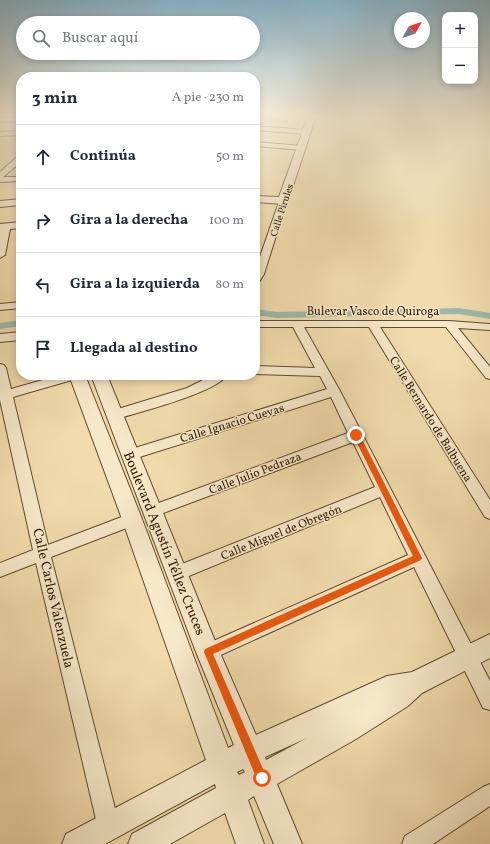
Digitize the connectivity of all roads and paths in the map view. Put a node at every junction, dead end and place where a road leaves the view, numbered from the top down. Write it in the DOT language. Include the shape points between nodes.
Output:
graph roads {
  1 [pos="299,155"];
  2 [pos="16,162"];
  3 [pos="0,176"];
  4 [pos="16,179"];
  5 [pos="0,180"];
  6 [pos="260,195"];
  7 [pos="260,198"];
  8 [pos="16,199"];
  9 [pos="284,199"];
  10 [pos="0,201"];
  11 [pos="16,202"];
  12 [pos="0,204"];
  13 [pos="16,226"];
  14 [pos="3,227"];
  15 [pos="0,255"];
  16 [pos="260,271"];
  17 [pos="16,305"];
  18 [pos="0,307"];
  19 [pos="260,324"];
  20 [pos="297,324"];
  21 [pos="372,324"];
  22 [pos="449,324"];
  23 [pos="490,327"];
  24 [pos="16,336"];
  25 [pos="0,338"];
  26 [pos="0,368"];
  27 [pos="260,370"];
  28 [pos="323,372"];
  29 [pos="490,375"];
  30 [pos="58,380"];
  31 [pos="78,380"];
  32 [pos="104,380"];
  33 [pos="214,380"];
  34 [pos="334,391"];
  35 [pos="3,395"];
  36 [pos="113,415"];
  37 [pos="356,435"];
  38 [pos="130,454"];
  39 [pos="384,489"];
  40 [pos="153,511"];
  41 [pos="490,513"];
  42 [pos="132,519"];
  43 [pos="42,554"];
  44 [pos="418,558"];
  45 [pos="0,570"];
  46 [pos="178,573"];
  47 [pos="490,646"];
  48 [pos="208,652"];
  49 [pos="469,658"];
  50 [pos="413,684"];
  51 [pos="490,701"];
  52 [pos="250,752"];
  53 [pos="221,767"];
  54 [pos="262,778"];
  55 [pos="490,794"];
  56 [pos="231,795"];
  57 [pos="109,828"];
  58 [pos="76,844"];
  59 [pos="142,844"];
  60 [pos="250,844"];
  61 [pos="288,844"];
  62 [pos="413,844"];
  1 -- 9 [label="street, Calle Pirules"];
  2 -- 3 [label="street"];
  4 -- 5 [label="street"];
  6 -- 9 [label="street"];
  7 -- 9 [label="street"];
  8 -- 10 [label="street"];
  9 -- 16 [label="street, Calle Pirules"];
  11 -- 12 [label="street"];
  13 -- 14 [label="street"];
  14 -- 15 [label="street"];
  17 -- 18 [label="street"];
  19 -- 20 [label="street, Bulevar Vasco de Quiroga"];
  20 -- 21 [label="street, Bulevar Vasco de Quiroga"];
  20 -- 28 [label="street"];
  21 -- 22 [label="street, Bulevar Vasco de Quiroga"];
  21 -- 41 [label="street, Calle Bernardo de Balbuena"];
  22 -- 23 [label="street, Bulevar Vasco de Quiroga"];
  22 -- 29 [label="street"];
  24 -- 25 [label="street"];
  26 -- 35 [label="street, Calle Carlos Valenzuela"];
  27 -- 28 [label="street"];
  28 -- 34 [label="street"];
  30 -- 35 [label="street"];
  31 -- 42 [label="street, Boulevard Agustín Téllez Cruces"];
  32 -- 36 [label="street, Boulevard Agustín Téllez Cruces"];
  33 -- 36 [label="street" via="191,391"];
  34 -- 37 [label="street"];
  34 -- 38 [label="street, Calle Ignacio Cuevas"];
  35 -- 43 [label="street, Calle Carlos Valenzuela"];
  36 -- 38 [label="street, Boulevard Agustín Téllez Cruces"];
  37 -- 39 [label="street"];
  37 -- 40 [label="street, Calle Julio Pedraza"];
  38 -- 40 [label="street, Boulevard Agustín Téllez Cruces"];
  39 -- 44 [label="street"];
  39 -- 46 [label="street, Calle Miguel de Obregón"];
  40 -- 46 [label="street, Boulevard Agustín Téllez Cruces"];
  42 -- 43 [label="street"];
  42 -- 53 [label="street, Boulevard Agustín Téllez Cruces"];
  43 -- 45 [label="street"];
  43 -- 57 [label="street, Calle Carlos Valenzuela"];
  44 -- 48 [label="street"];
  44 -- 49 [label="street"];
  46 -- 48 [label="street, Boulevard Agustín Téllez Cruces"];
  47 -- 49 [label="street"];
  48 -- 52 [label="street, Boulevard Agustín Téllez Cruces"];
  49 -- 50 [label="street"];
  49 -- 51 [label="street"];
  50 -- 52 [label="street" via="399,685 381,691"];
  50 -- 54 [label="street" via="399,697 347,730"];
  52 -- 53 [label="street"];
  52 -- 54 [label="street, Boulevard Agustín Téllez Cruces"];
  53 -- 56 [label="street, Boulevard Agustín Téllez Cruces"];
  53 -- 57 [label="street"];
  54 -- 56 [label="street"];
  54 -- 61 [label="street, Boulevard Agustín Téllez Cruces"];
  55 -- 62 [label="street"];
  56 -- 59 [label="street"];
  56 -- 60 [label="street, Boulevard Agustín Téllez Cruces"];
  57 -- 58 [label="street"];
}
